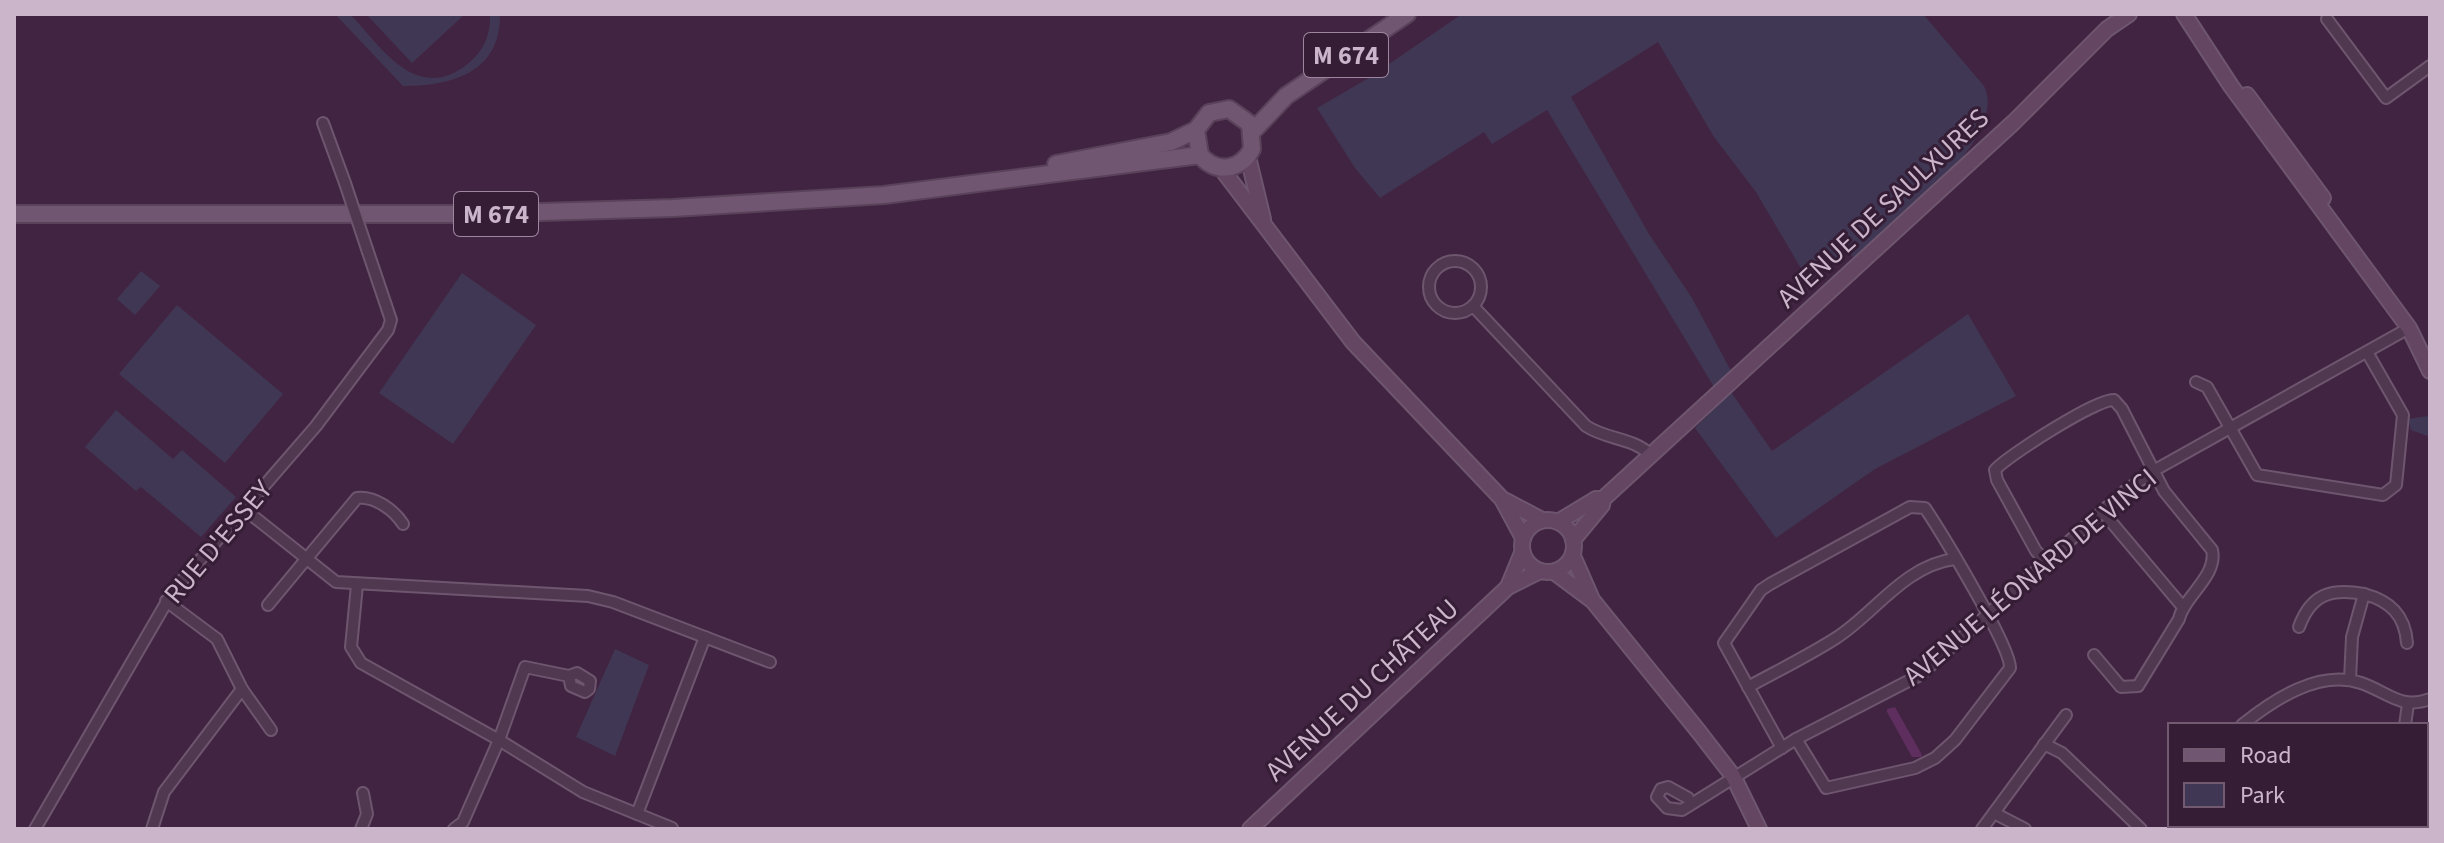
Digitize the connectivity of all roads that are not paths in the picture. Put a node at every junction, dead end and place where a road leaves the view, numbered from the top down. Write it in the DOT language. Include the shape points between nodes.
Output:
graph roads {
  1 [pos="1407,14"];
  2 [pos="2129,14"];
  3 [pos="2181,16"];
  4 [pos="2327,19"];
  5 [pos="2109,21"];
  6 [pos="2430,66"];
  7 [pos="2221,68"];
  8 [pos="1286,96"];
  9 [pos="1239,113"];
  10 [pos="323,123"];
  11 [pos="1196,130"];
  12 [pos="1253,131"];
  13 [pos="2265,134"];
  14 [pos="1200,155"];
  15 [pos="1248,157"];
  16 [pos="1221,168"];
  17 [pos="2304,170"];
  18 [pos="976,182"];
  19 [pos="14,214"];
  20 [pos="1266,227"];
  21 [pos="2377,282"];
  22 [pos="1473,306"];
  23 [pos="2409,328"];
  24 [pos="2367,352"];
  25 [pos="2430,371"];
  26 [pos="2196,382"];
  27 [pos="2230,429"];
  28 [pos="1651,455"];
  29 [pos="2155,470"];
  30 [pos="1502,499"];
  31 [pos="1603,499"];
  32 [pos="244,509"];
  33 [pos="2102,511"];
  34 [pos="1542,520"];
  35 [pos="1558,522"];
  36 [pos="403,524"];
  37 [pos="1573,540"];
  38 [pos="1523,546"];
  39 [pos="1573,556"];
  40 [pos="305,559"];
  41 [pos="1954,559"];
  42 [pos="2046,561"];
  43 [pos="1547,572"];
  44 [pos="357,585"];
  45 [pos="1508,587"];
  46 [pos="2364,594"];
  47 [pos="166,601"];
  48 [pos="1593,601"];
  49 [pos="268,605"];
  50 [pos="2182,606"];
  51 [pos="1987,616"];
  52 [pos="2299,627"];
  53 [pos="705,637"];
  54 [pos="2407,643"];
  55 [pos="2094,655"];
  56 [pos="770,662"];
  57 [pos="569,676"];
  58 [pos="2350,680"];
  59 [pos="1748,687"];
  60 [pos="242,689"];
  61 [pos="2430,699"];
  62 [pos="2408,704"];
  63 [pos="2066,715"];
  64 [pos="2245,723"];
  65 [pos="2405,723"];
  66 [pos="271,730"];
  67 [pos="1796,739"];
  68 [pos="499,740"];
  69 [pos="2044,744"];
  70 [pos="1782,748"];
  71 [pos="1733,776"];
  72 [pos="363,793"];
  73 [pos="1690,803"];
  74 [pos="1994,813"];
  75 [pos="637,814"];
  76 [pos="672,828"];
  77 [pos="35,829"];
  78 [pos="152,829"];
  79 [pos="361,829"];
  80 [pos="454,829"];
  81 [pos="1250,829"];
  82 [pos="1759,829"];
  83 [pos="1982,829"];
  84 [pos="2025,829"];
  85 [pos="2141,829"];
  1 -- 8 [label="main road, M 674"];
  2 -- 5 [label="main road"];
  3 -- 7 [label="main road"];
  4 -- 6 [label="street" via="2386,98"];
  5 -- 28 [label="main road, AVENUE DE SAULXURES" via="2024,113"];
  7 -- 13 [label="main road"];
  7 -- 17 [label="main road"];
  8 -- 9 [label="main road, M 674"];
  8 -- 12 [label="main road, M 674"];
  9 -- 11 [label="main road" via="1209,113"];
  9 -- 12 [label="main road"];
  10 -- 32 [label="street, RUE D'ESSEY, bridge" via="391,320 316,426"];
  11 -- 14 [label="main road"];
  11 -- 18 [label="main road, M 674" via="1171,142"];
  12 -- 15 [label="main road"];
  13 -- 17 [label="main road" via="2291,164"];
  13 -- 21 [label="main road"];
  14 -- 16 [label="main road"];
  14 -- 18 [label="main road, M 674"];
  15 -- 16 [label="main road"];
  15 -- 20 [label="main road"];
  16 -- 20 [label="main road"];
  17 -- 21 [label="main road"];
  18 -- 19 [label="main road, M 674" via="825,200 570,212"];
  20 -- 30 [label="main road" via="1353,342"];
  21 -- 23 [label="main road"];
  22 -- 22 [label="street" via="1460,312 1440,308 1429,290 1435,270 1453,260 1473,267 1481,287"];
  22 -- 28 [label="street" via="1586,426 1634,442"];
  23 -- 24 [label="street, AVENUE LÉONARD DE VINCI"];
  23 -- 25 [label="main road"];
  24 -- 27 [label="street, AVENUE LÉONARD DE VINCI"];
  24 -- 27 [label="street" via="2404,421 2396,485 2390,492 2262,478 2251,469"];
  26 -- 27 [label="street" via="2207,387"];
  27 -- 29 [label="street, AVENUE LÉONARD DE VINCI"];
  28 -- 31 [label="main road"];
  29 -- 33 [label="street, AVENUE LÉONARD DE VINCI"];
  29 -- 42 [label="street" via="2122,409 2108,399 2002,462 1995,470 1997,480"];
  29 -- 50 [label="street" via="2164,491 2213,556"];
  30 -- 34 [label="main road"];
  30 -- 38 [label="main road"];
  31 -- 35 [label="main road"];
  31 -- 37 [label="main road"];
  32 -- 40 [label="street"];
  32 -- 47 [label="street, RUE D'ESSEY"];
  33 -- 42 [label="street, AVENUE LÉONARD DE VINCI"];
  33 -- 50 [label="street"];
  34 -- 35 [label="main road"];
  34 -- 38 [label="main road" via="1532,525"];
  35 -- 37 [label="main road"];
  36 -- 40 [label="street" via="368,496 357,498"];
  37 -- 39 [label="main road"];
  38 -- 43 [label="main road" via="1532,567"];
  38 -- 45 [label="main road, AVENUE DU CHÂTEAU"];
  39 -- 43 [label="main road"];
  39 -- 48 [label="main road"];
  40 -- 44 [label="street" via="336,582"];
  40 -- 49 [label="street"];
  41 -- 51 [label="street"];
  41 -- 59 [label="street" via="1891,589 1835,639"];
  41 -- 59 [label="street" via="1925,508 1910,507 1770,584 1724,643"];
  42 -- 51 [label="street, AVENUE LÉONARD DE VINCI"];
  43 -- 45 [label="main road, AVENUE DU CHÂTEAU"];
  43 -- 48 [label="main road"];
  44 -- 53 [label="street" via="588,596"];
  44 -- 68 [label="street" via="351,647 361,663"];
  45 -- 81 [label="main road, AVENUE DU CHÂTEAU"];
  46 -- 52 [label="street" via="2325,593 2305,610"];
  46 -- 54 [label="street" via="2393,607 2406,627"];
  46 -- 58 [label="street" via="2352,637"];
  47 -- 60 [label="street" via="217,639"];
  47 -- 77 [label="street, RUE D'ESSEY"];
  48 -- 71 [label="main road"];
  50 -- 55 [label="street" via="2138,686 2121,687"];
  51 -- 67 [label="street, AVENUE LÉONARD DE VINCI" via="1920,675"];
  51 -- 67 [label="street" via="2010,668 1945,751 1915,768 1826,788"];
  53 -- 56 [label="street"];
  53 -- 75 [label="street"];
  57 -- 68 [label="street" via="525,667"];
  58 -- 62 [label="street"];
  58 -- 64 [label="street" via="2308,685"];
  59 -- 70 [label="street"];
  60 -- 66 [label="street"];
  60 -- 78 [label="street" via="164,792"];
  61 -- 62 [label="street"];
  62 -- 65 [label="street"];
  63 -- 69 [label="street"];
  67 -- 70 [label="street, AVENUE LÉONARD DE VINCI"];
  68 -- 75 [label="street" via="583,792"];
  68 -- 80 [label="street" via="463,822"];
  69 -- 74 [label="street"];
  69 -- 85 [label="street" via="2062,753"];
  70 -- 71 [label="street, AVENUE LÉONARD DE VINCI"];
  71 -- 73 [label="street, AVENUE LÉONARD DE VINCI"];
  71 -- 82 [label="main road"];
  72 -- 79 [label="street" via="367,814"];
  74 -- 83 [label="street"];
  74 -- 84 [label="street"];
  75 -- 76 [label="street"];
}
